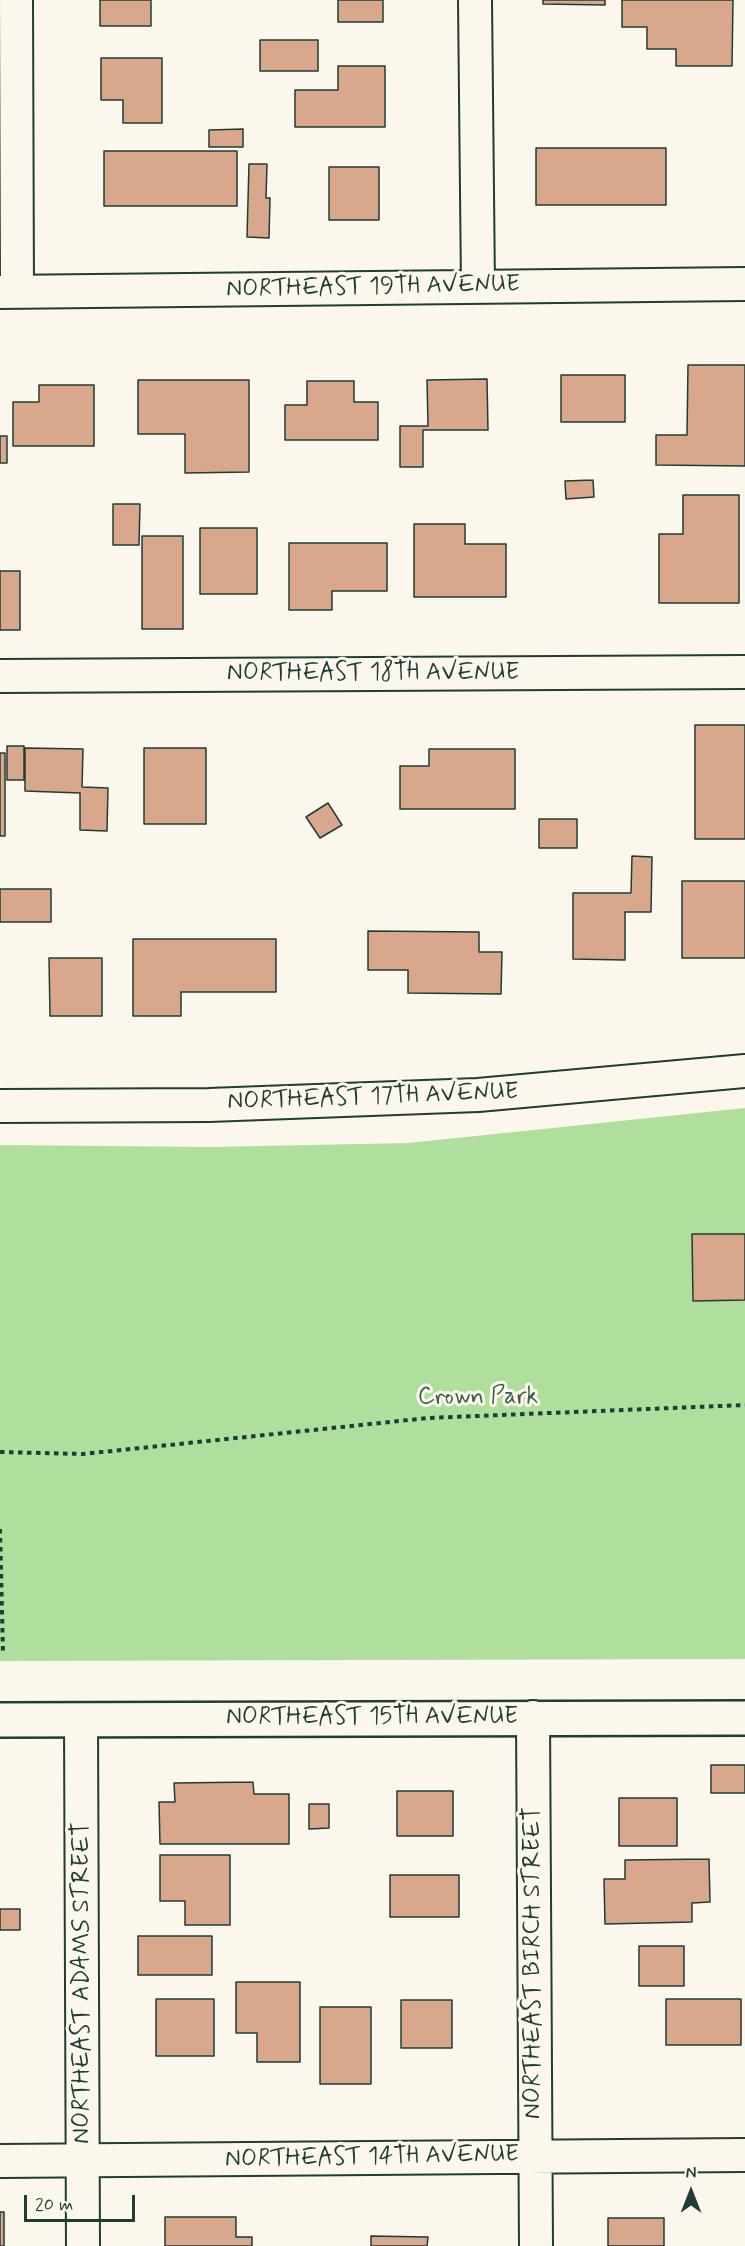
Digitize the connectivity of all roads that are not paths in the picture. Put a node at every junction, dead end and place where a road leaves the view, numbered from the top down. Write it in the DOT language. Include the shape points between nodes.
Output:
graph roads {
  1 [pos="16,0"];
  2 [pos="475,0"];
  3 [pos="745,284"];
  4 [pos="478,287"];
  5 [pos="8,292"];
  6 [pos="745,672"];
  7 [pos="0,676"];
  8 [pos="745,1071"];
  9 [pos="0,1106"];
  10 [pos="533,1717"];
  11 [pos="745,1718"];
  12 [pos="0,1720"];
  13 [pos="81,1720"];
  14 [pos="745,2155"];
  15 [pos="535,2156"];
  16 [pos="0,2161"];
  17 [pos="83,2161"];
  18 [pos="83,2246"];
  19 [pos="536,2246"];
  1 -- 5 [label="street"];
  2 -- 4 [label="street"];
  3 -- 4 [label="street, NORTHEAST 19TH AVENUE"];
  4 -- 5 [label="street, NORTHEAST 19TH AVENUE"];
  6 -- 7 [label="street, NORTHEAST 18TH AVENUE"];
  8 -- 9 [label="street, NORTHEAST 17TH AVENUE" via="478,1095 209,1105"];
  10 -- 11 [label="street, NORTHEAST 15TH AVENUE"];
  10 -- 13 [label="street, NORTHEAST 15TH AVENUE"];
  10 -- 15 [label="street, NORTHEAST BIRCH STREET"];
  12 -- 13 [label="street, NORTHEAST 15TH AVENUE"];
  13 -- 17 [label="street, NORTHEAST ADAMS STREET"];
  14 -- 15 [label="street, NORTHEAST 14TH AVENUE"];
  15 -- 17 [label="street, NORTHEAST 14TH AVENUE"];
  15 -- 19 [label="street, NORTHEAST BIRCH STREET"];
  16 -- 17 [label="street, NORTHEAST 14TH AVENUE"];
  17 -- 18 [label="street, NORTHEAST ADAMS STREET"];
}
